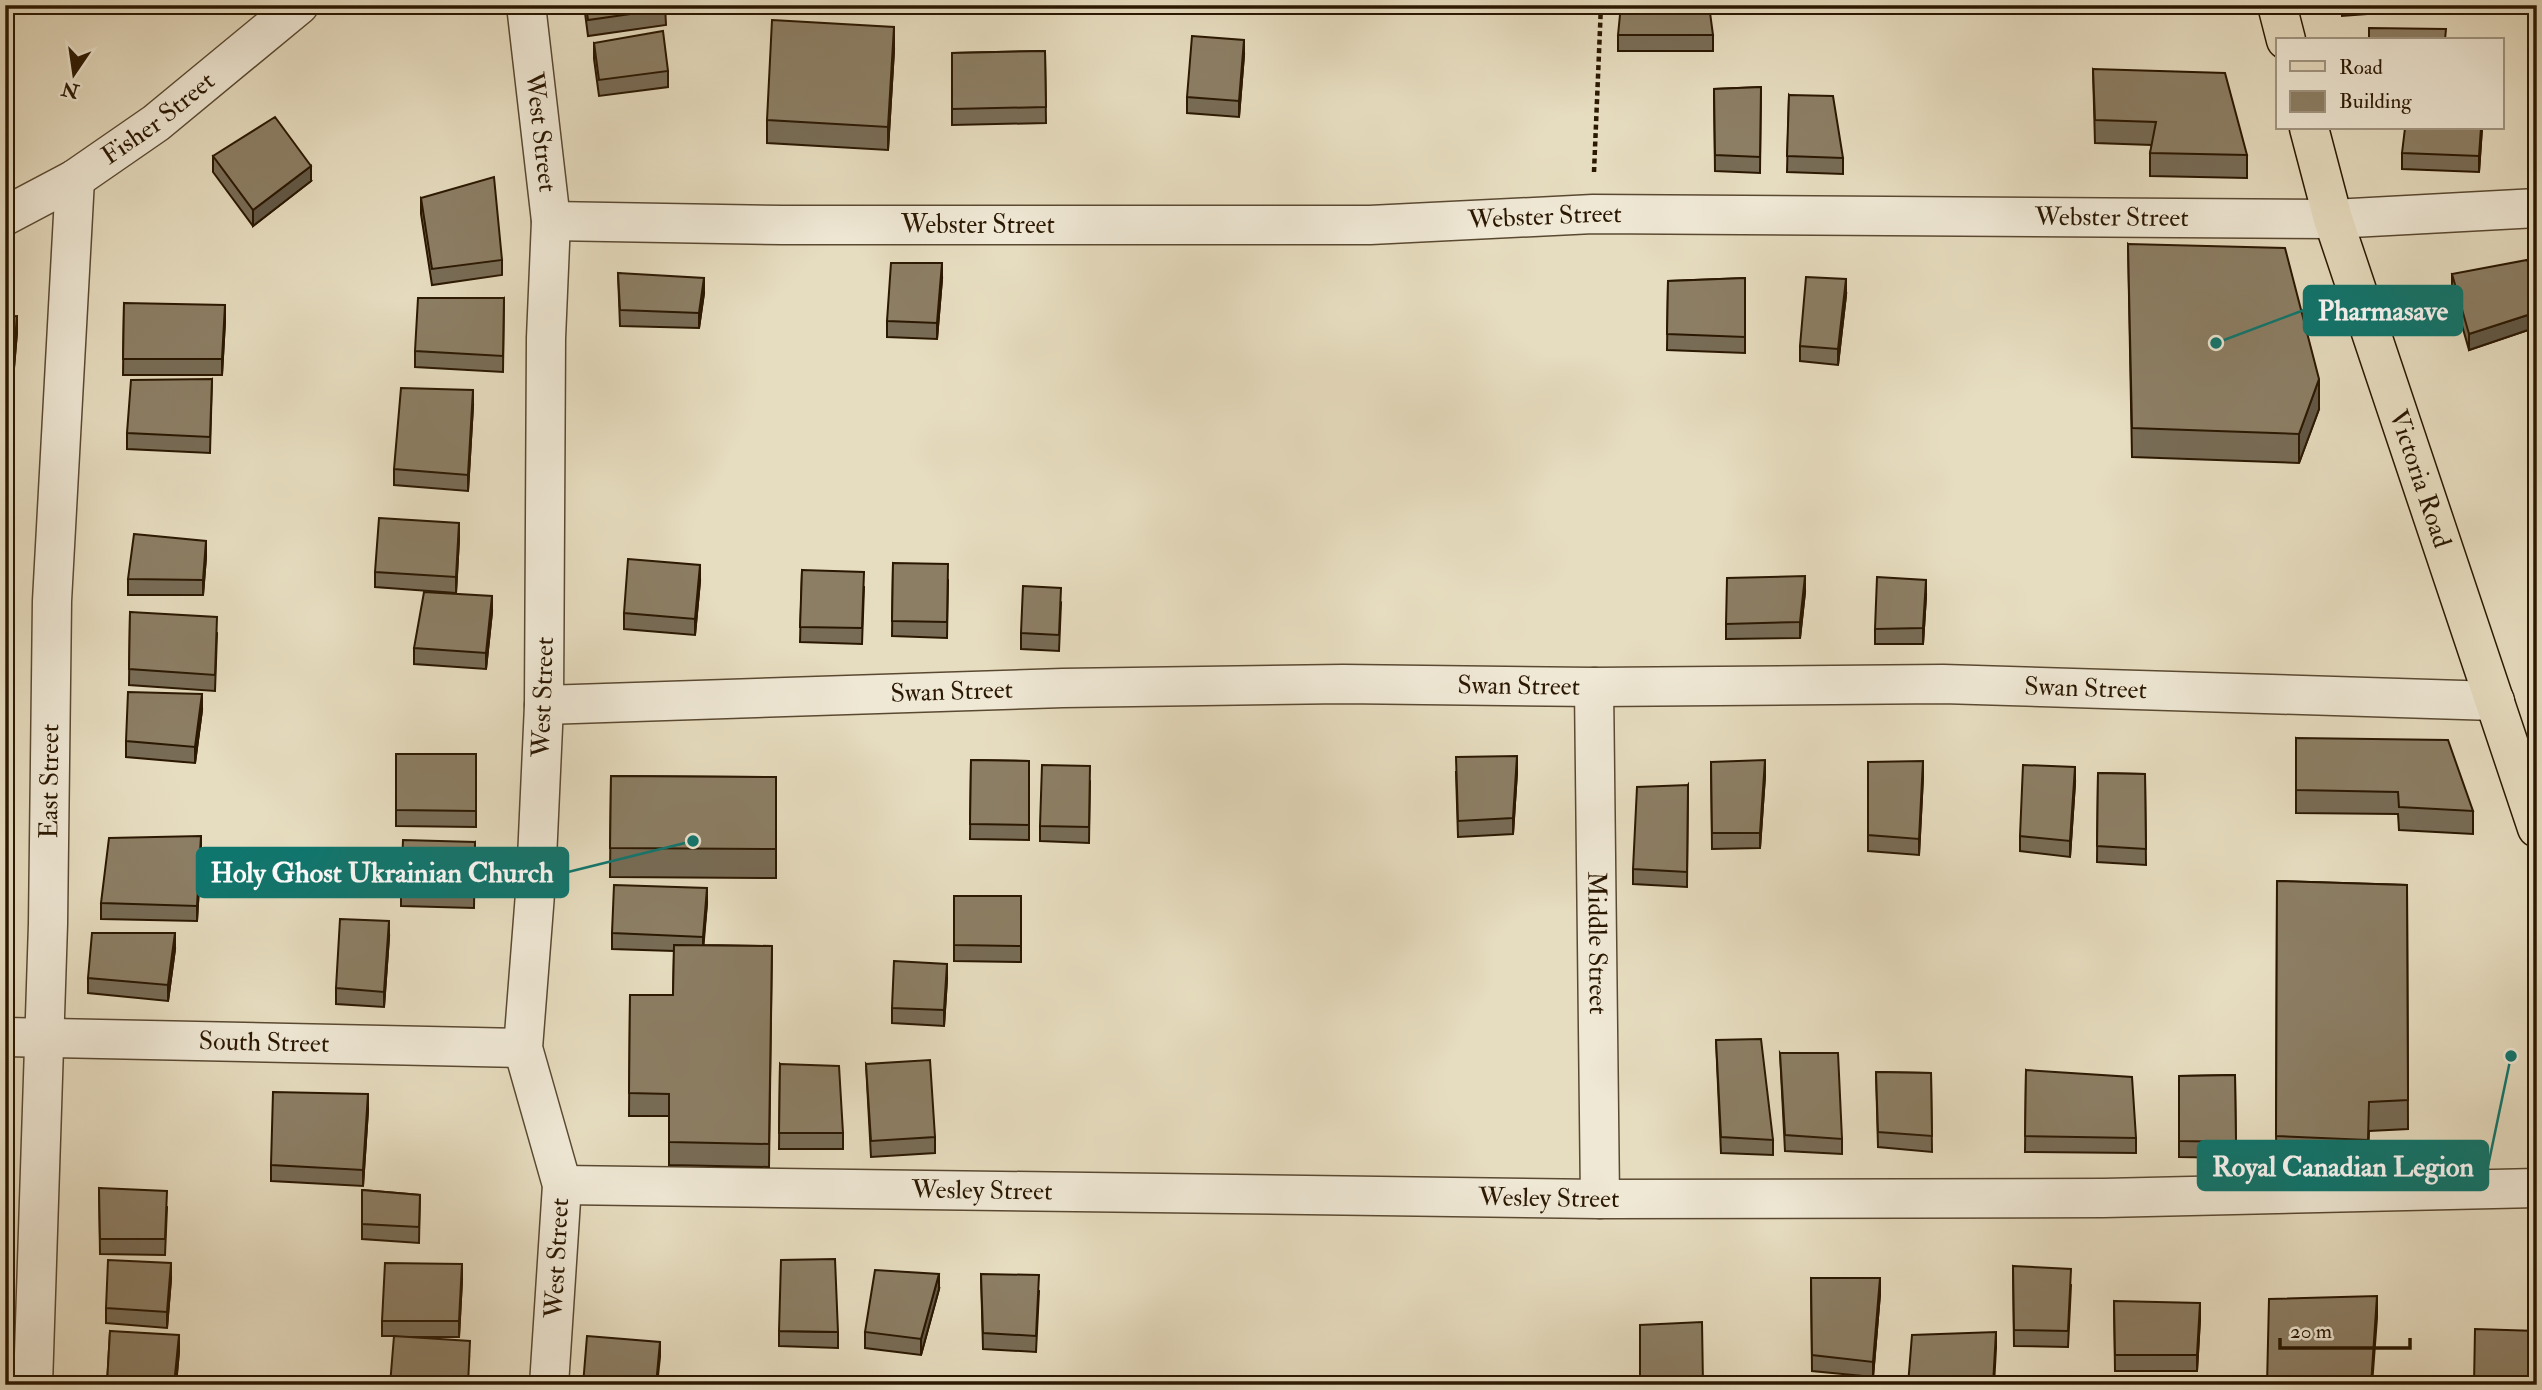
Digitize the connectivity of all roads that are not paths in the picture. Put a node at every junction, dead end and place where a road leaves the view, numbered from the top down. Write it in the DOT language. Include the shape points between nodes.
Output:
graph roads {
  1 [pos="299,5"];
  2 [pos="526,5"];
  3 [pos="2277,5"];
  4 [pos="2285,38"];
  5 [pos="2310,130"];
  6 [pos="75,179"];
  7 [pos="2537,208"];
  8 [pos="5,216"];
  9 [pos="2333,219"];
  10 [pos="551,221"];
  11 [pos="1594,687"];
  12 [pos="2495,701"];
  13 [pos="544,705"];
  14 [pos="2537,828"];
  15 [pos="5,1037"];
  16 [pos="43,1039"];
  17 [pos="523,1048"];
  18 [pos="562,1185"];
  19 [pos="2537,1188"];
  20 [pos="1600,1199"];
  21 [pos="33,1385"];
  22 [pos="550,1385"];
  1 -- 6 [label="street, Fisher Street" via="156,124"];
  2 -- 10 [label="street, West Street"];
  3 -- 4 [label="main road"];
  5 -- 9 [label="main road, Victoria Road"];
  6 -- 8 [label="street, Fisher Street"];
  6 -- 16 [label="street, East Street" via="52,601"];
  7 -- 9 [label="street, Webster Street"];
  9 -- 10 [label="street, Webster Street" via="1592,214 1370,225"];
  9 -- 12 [label="main road, Victoria Road"];
  10 -- 13 [label="street, West Street"];
  11 -- 12 [label="street, Swan Street" via="1942,684"];
  11 -- 13 [label="street, Swan Street" via="1063,688"];
  11 -- 20 [label="street, Middle Street"];
  12 -- 14 [label="main road, Victoria Road"];
  13 -- 17 [label="street, West Street"];
  15 -- 16 [label="street, South Street"];
  16 -- 17 [label="street, South Street"];
  16 -- 21 [label="street, East Street"];
  17 -- 18 [label="street, West Street"];
  18 -- 20 [label="street, Wesley Street"];
  18 -- 22 [label="street, West Street"];
  19 -- 20 [label="street, Wesley Street" via="2104,1198"];
}
